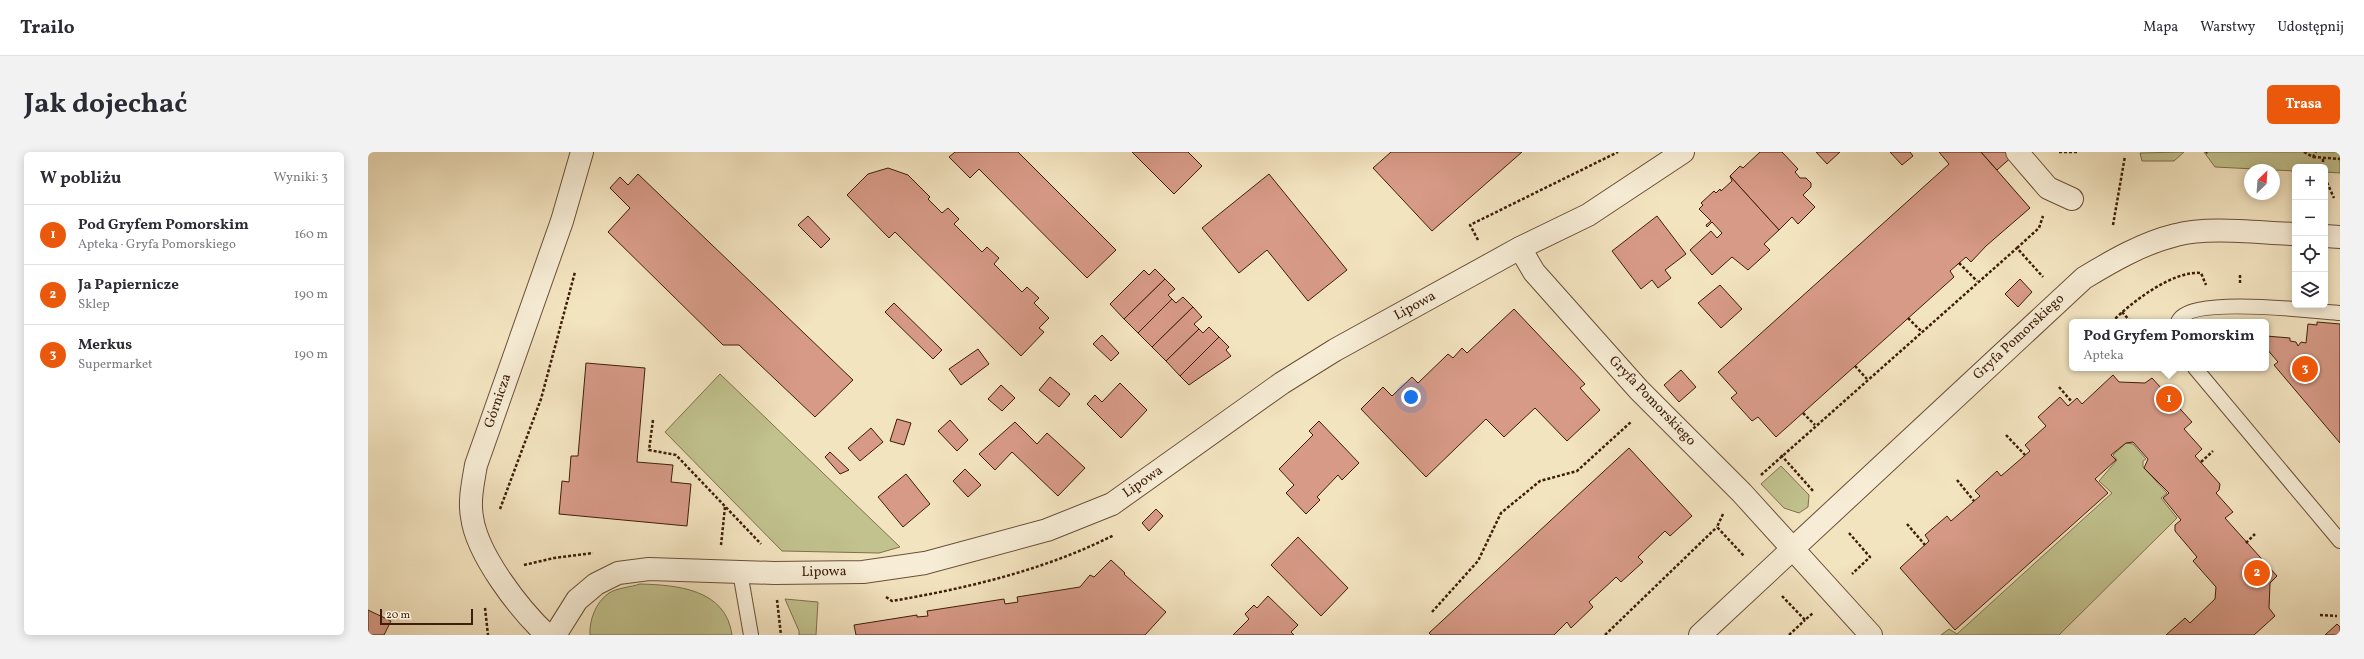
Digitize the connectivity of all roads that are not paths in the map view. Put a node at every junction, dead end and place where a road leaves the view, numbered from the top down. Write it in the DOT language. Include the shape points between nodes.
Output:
graph roads {
  1 [pos="582,152"];
  2 [pos="1683,152"];
  3 [pos="2017,152"];
  4 [pos="2072,199"];
  5 [pos="2292,234"];
  6 [pos="2328,236"];
  7 [pos="2340,237"];
  8 [pos="1520,248"];
  9 [pos="2340,313"];
  10 [pos="2179,319"];
  11 [pos="2198,371"];
  12 [pos="2340,542"];
  13 [pos="1793,548"];
  14 [pos="740,572"];
  15 [pos="547,635"];
  16 [pos="555,635"];
  17 [pos="751,635"];
  18 [pos="1700,635"];
  19 [pos="1871,635"];
  1 -- 15 [label="street, Górnicza" via="562,221 476,465 471,496 472,518 479,542 488,560 529,619"];
  2 -- 8 [label="street, Lipowa" via="1588,215"];
  3 -- 4 [label="street" via="2048,188"];
  5 -- 13 [label="street, Gryfa Pomorskiego" via="2198,231 2175,235 2139,249 2090,275 2062,297"];
  6 -- 7 [label="street"];
  8 -- 13 [label="street, Gryfa Pomorskiego" via="1534,272 1639,390"];
  8 -- 14 [label="street, Lipowa" via="1335,350 1282,383 1112,504 1096,511 1040,532 925,563 863,572"];
  9 -- 10 [label="lane" via="2239,306 2193,310"];
  11 -- 12 [label="lane"];
  13 -- 18 [label="street, Gryfa Pomorskiego"];
  13 -- 19 [label="street, Gryfa Pomorskiego"];
  14 -- 16 [label="street, Lipowa" via="649,569 618,573 596,584 577,600"];
  14 -- 17 [label="lane"];
}
